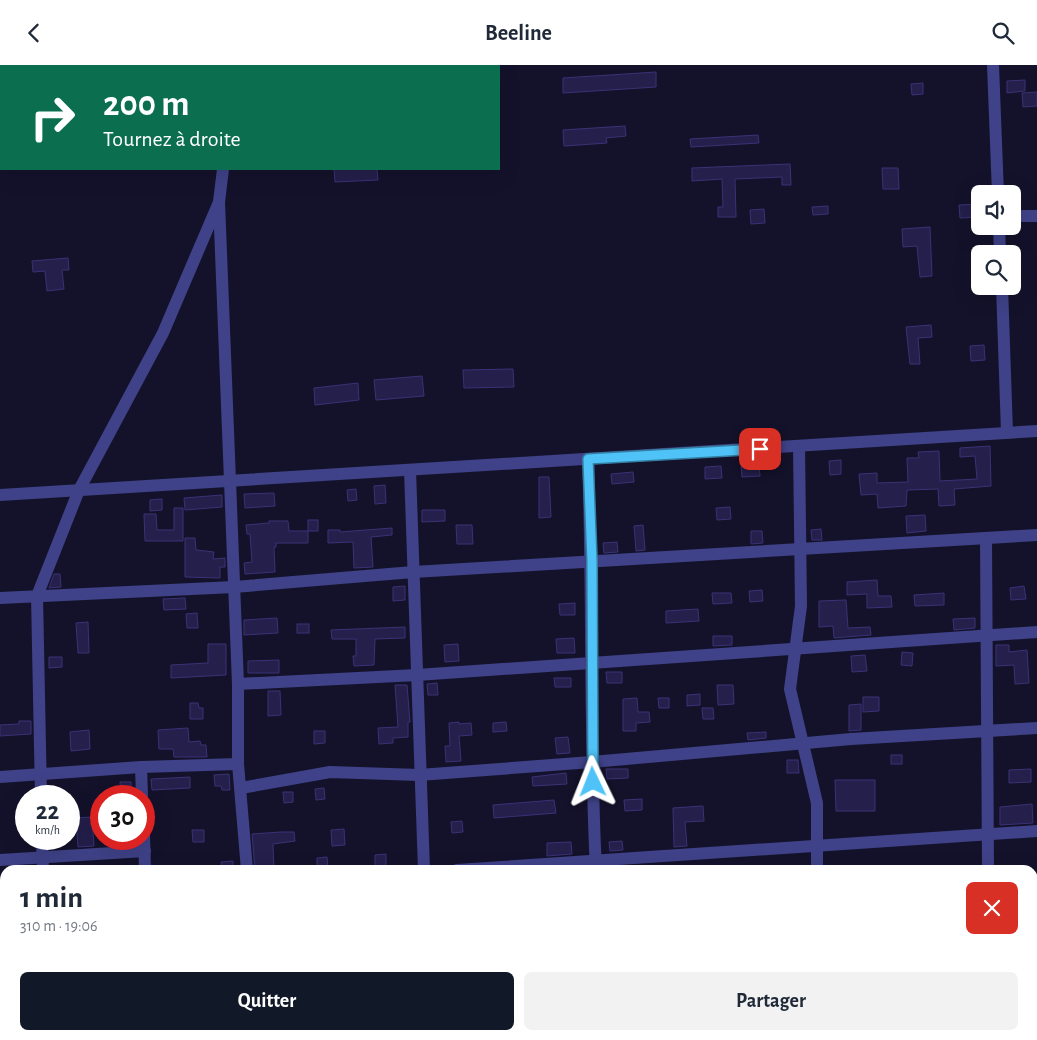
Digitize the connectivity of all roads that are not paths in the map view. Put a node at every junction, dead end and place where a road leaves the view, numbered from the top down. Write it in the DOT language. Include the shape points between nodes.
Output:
graph roads {
  1 [pos="993,65"];
  2 [pos="223,170"];
  3 [pos="998,185"];
  4 [pos="219,202"];
  5 [pos="1021,216"];
  6 [pos="1037,216"];
  7 [pos="1002,295"];
  8 [pos="1037,431"];
  9 [pos="1007,433"];
  10 [pos="799,446"];
  11 [pos="588,459"];
  12 [pos="410,470"];
  13 [pos="230,480"];
  14 [pos="79,490"];
  15 [pos="0,495"];
  16 [pos="1037,535"];
  17 [pos="986,538"];
  18 [pos="802,549"];
  19 [pos="592,561"];
  20 [pos="413,572"];
  21 [pos="234,587"];
  22 [pos="37,596"];
  23 [pos="0,598"];
  24 [pos="1037,632"];
  25 [pos="986,635"];
  26 [pos="796,648"];
  27 [pos="592,662"];
  28 [pos="417,675"];
  29 [pos="238,684"];
  30 [pos="1037,728"];
  31 [pos="986,731"];
  32 [pos="804,744"];
  33 [pos="592,762"];
  34 [pos="238,764"];
  35 [pos="141,767"];
  36 [pos="41,774"];
  37 [pos="419,775"];
  38 [pos="0,777"];
  39 [pos="41,785"];
  40 [pos="142,785"];
  41 [pos="241,788"];
  42 [pos="1037,831"];
  43 [pos="987,835"];
  44 [pos="818,846"];
  45 [pos="42,850"];
  46 [pos="144,851"];
  47 [pos="0,860"];
  48 [pos="43,864"];
  49 [pos="145,865"];
  50 [pos="247,865"];
  51 [pos="424,865"];
  52 [pos="596,865"];
  53 [pos="818,865"];
  54 [pos="988,865"];
  1 -- 3 [label="street"];
  2 -- 4 [label="street"];
  4 -- 13 [label="street"];
  4 -- 14 [label="street" via="163,333"];
  5 -- 6 [label="street"];
  7 -- 9 [label="street"];
  8 -- 9 [label="street"];
  9 -- 10 [label="street"];
  10 -- 11 [label="street"];
  10 -- 18 [label="street"];
  11 -- 12 [label="street"];
  11 -- 19 [label="street"];
  12 -- 13 [label="street"];
  12 -- 20 [label="street"];
  13 -- 14 [label="street"];
  13 -- 21 [label="street"];
  14 -- 15 [label="street"];
  14 -- 22 [label="street"];
  16 -- 17 [label="street"];
  17 -- 18 [label="street"];
  17 -- 25 [label="street"];
  18 -- 19 [label="street"];
  18 -- 26 [label="street" via="801,607"];
  19 -- 20 [label="street"];
  19 -- 27 [label="street"];
  20 -- 21 [label="street"];
  20 -- 28 [label="street"];
  21 -- 22 [label="street"];
  21 -- 29 [label="street"];
  22 -- 23 [label="street"];
  22 -- 36 [label="street"];
  24 -- 25 [label="street"];
  25 -- 26 [label="street"];
  25 -- 31 [label="street"];
  26 -- 27 [label="street"];
  26 -- 32 [label="street" via="790,689"];
  27 -- 28 [label="street"];
  27 -- 33 [label="street"];
  28 -- 29 [label="street"];
  28 -- 37 [label="street"];
  29 -- 34 [label="street"];
  30 -- 31 [label="street"];
  31 -- 32 [label="street"];
  31 -- 43 [label="street"];
  32 -- 33 [label="street"];
  32 -- 44 [label="street" via="817,803"];
  33 -- 37 [label="street"];
  33 -- 52 [label="street"];
  34 -- 35 [label="street"];
  34 -- 41 [label="street"];
  35 -- 36 [label="street"];
  35 -- 40 [label="street"];
  36 -- 38 [label="street"];
  36 -- 39 [label="street"];
  37 -- 41 [label="street" via="330,772"];
  37 -- 51 [label="street"];
  41 -- 50 [label="street"];
  42 -- 43 [label="street"];
  43 -- 44 [label="street"];
  43 -- 54 [label="street"];
  44 -- 52 [label="street"];
  44 -- 53 [label="street"];
  45 -- 48 [label="street"];
  46 -- 48 [label="street"];
  46 -- 49 [label="street"];
  47 -- 48 [label="street"];
}
